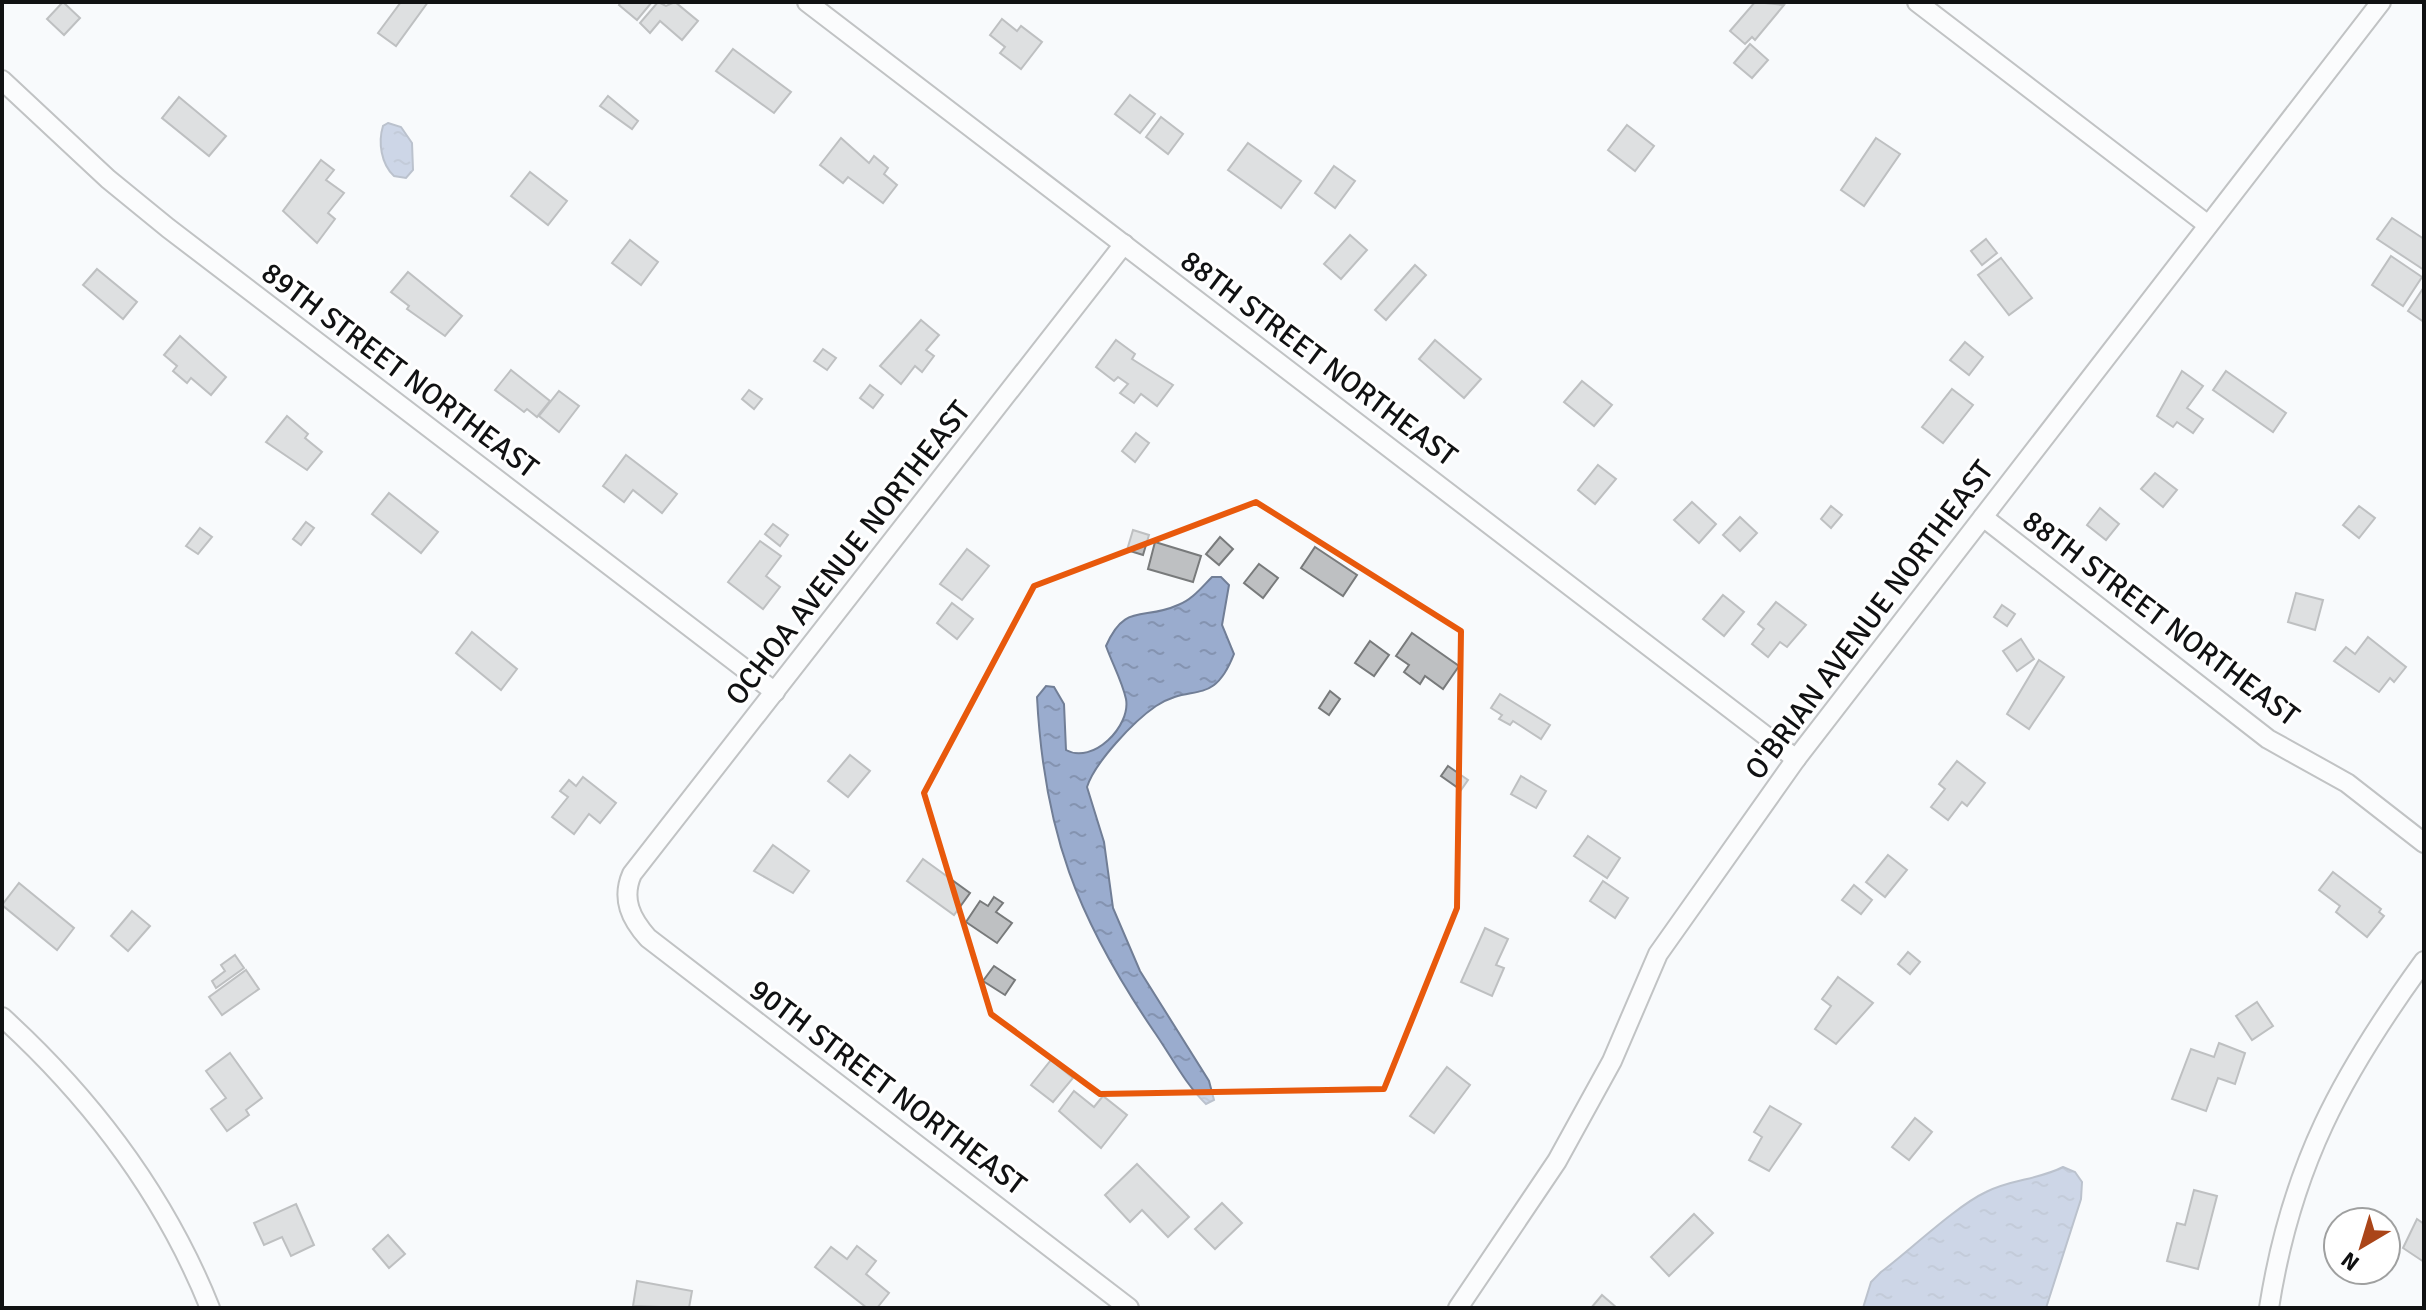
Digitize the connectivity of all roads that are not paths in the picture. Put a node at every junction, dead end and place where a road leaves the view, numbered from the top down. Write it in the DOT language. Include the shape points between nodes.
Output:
graph roads {
  1 [pos="807,2"];
  2 [pos="1917,2"];
  3 [pos="2381,2"];
  4 [pos="2,80"];
  5 [pos="2208,225"];
  6 [pos="1124,244"];
  7 [pos="1983,517"];
  8 [pos="775,692"];
  9 [pos="1796,759"];
  10 [pos="2424,843"];
  11 [pos="627,900"];
  12 [pos="2424,961"];
  13 [pos="2,1017"];
  14 [pos="210,1308"];
  15 [pos="1129,1308"];
  16 [pos="1458,1308"];
  17 [pos="2269,1308"];
  1 -- 6 [label="street, 88TH STREET NORTHEAST"];
  2 -- 5 [label="street"];
  3 -- 5 [label="street, O'BRIAN AVENUE NORTHEAST"];
  4 -- 8 [label="street, 89TH STREET NORTHEAST" via="168,228"];
  5 -- 7 [label="street, O'BRIAN AVENUE NORTHEAST"];
  6 -- 8 [label="street, OCHOA AVENUE NORTHEAST"];
  6 -- 9 [label="street, 88TH STREET NORTHEAST"];
  7 -- 9 [label="street, O'BRIAN AVENUE NORTHEAST"];
  7 -- 10 [label="street, 88TH STREET NORTHEAST" via="2268,739 2347,783"];
  8 -- 11 [label="street, OCHOA AVENUE NORTHEAST" via="632,874"];
  9 -- 16 [label="street, O'BRIAN AVENUE NORTHEAST" via="1658,954 1612,1061 1557,1161"];
  11 -- 15 [label="street, 90TH STREET NORTHEAST" via="648,938"];
  12 -- 17 [label="street" via="2370,1035 2320,1129 2298,1180"];
  13 -- 14 [label="street" via="56,1069 129,1161 175,1235"];
}
